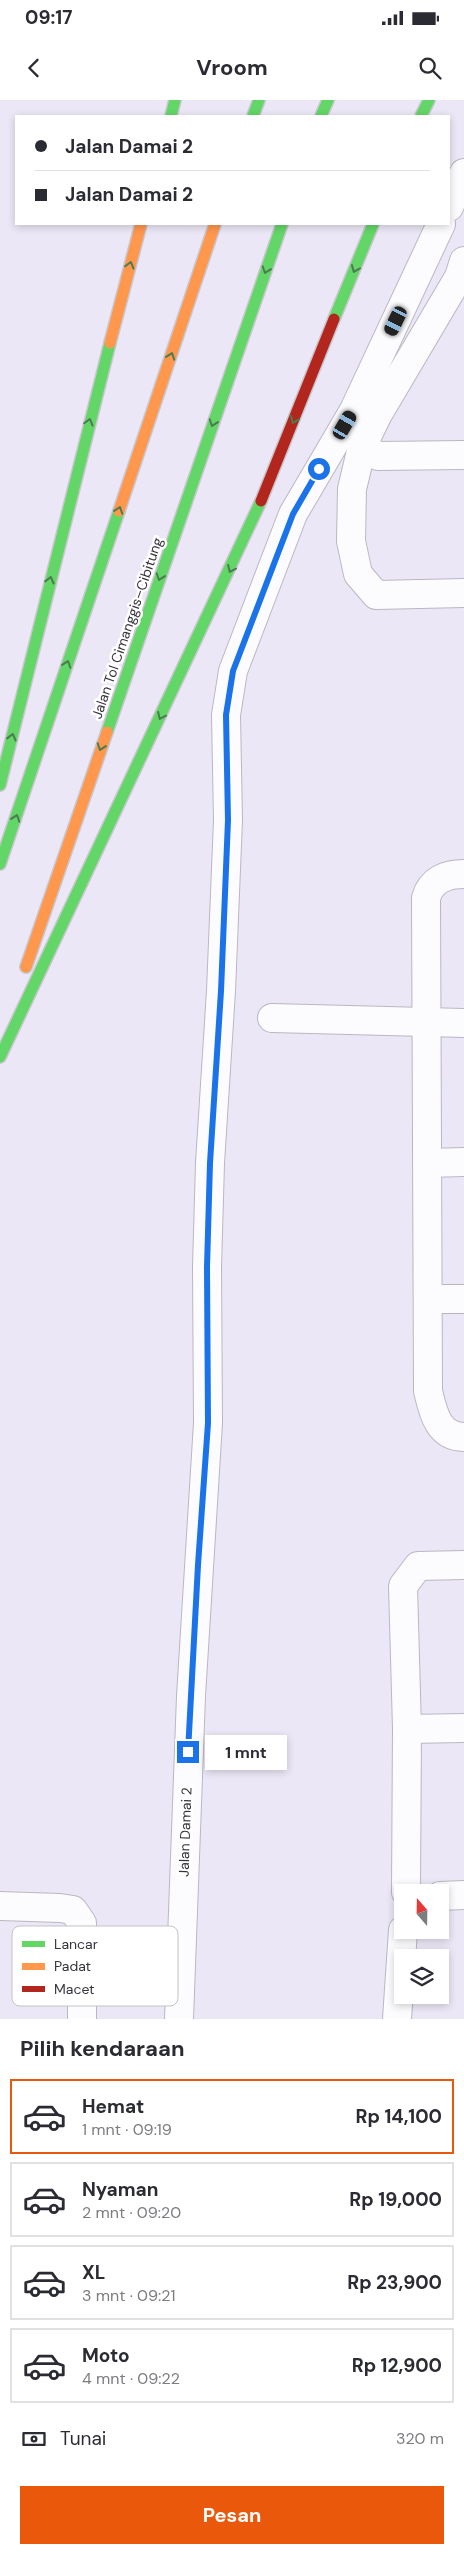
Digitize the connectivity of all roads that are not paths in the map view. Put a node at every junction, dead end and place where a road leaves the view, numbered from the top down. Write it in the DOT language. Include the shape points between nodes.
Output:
graph roads {
  1 [pos="175,100"];
  2 [pos="259,100"];
  3 [pos="328,100"];
  4 [pos="429,100"];
  5 [pos="171,115"];
  6 [pos="253,115"];
  7 [pos="321,115"];
  8 [pos="422,115"];
  9 [pos="464,173"];
  10 [pos="450,204"];
  11 [pos="141,225"];
  12 [pos="216,225"];
  13 [pos="282,225"];
  14 [pos="373,225"];
  15 [pos="441,225"];
  16 [pos="464,262"];
  17 [pos="451,312"];
  18 [pos="362,447"];
  19 [pos="464,455"];
  20 [pos="464,593"];
  21 [pos="0,785"];
  22 [pos="0,864"];
  23 [pos="464,874"];
  24 [pos="23,976"];
  25 [pos="16,995"];
  26 [pos="272,1018"];
  27 [pos="426,1023"];
  28 [pos="464,1023"];
  29 [pos="0,1042"];
  30 [pos="0,1057"];
  31 [pos="464,1162"];
  32 [pos="427,1163"];
  33 [pos="428,1299"];
  34 [pos="464,1299"];
  35 [pos="464,1436"];
  36 [pos="464,1565"];
  37 [pos="464,1728"];
  38 [pos="407,1729"];
  39 [pos="406,1884"];
  40 [pos="464,1895"];
  41 [pos="449,1896"];
  42 [pos="0,1906"];
  43 [pos="82,1926"];
  44 [pos="402,1939"];
  45 [pos="178,1956"];
  46 [pos="181,1956"];
  47 [pos="82,2006"];
  48 [pos="82,2019"];
  49 [pos="179,2019"];
  50 [pos="397,2019"];
  1 -- 5 [label="highway"];
  2 -- 6 [label="highway"];
  3 -- 7 [label="highway"];
  4 -- 8 [label="highway"];
  9 -- 10 [label="street"];
  21 -- 11 [label="highway, one-way"];
  22 -- 12 [label="highway, one-way"];
  13 -- 24 [label="highway, Jalan Tol Cimanggis–Cibitung, one-way"];
  14 -- 30 [label="highway, one-way" via="249,530"];
  15 -- 46 [label="street, Jalan Damai 2" via="354,410 293,514 233,671 226,715 228,820 207,1267 208,1423 190,1696"];
  16 -- 17 [label="street"];
  17 -- 18 [label="street" via="378,414"];
  18 -- 19 [label="street" via="378,456"];
  18 -- 20 [label="street" via="352,489 351,541 358,574 376,595"];
  23 -- 27 [label="street" via="451,874 435,882 426,898"];
  25 -- 29 [label="highway"];
  26 -- 27 [label="street"];
  27 -- 28 [label="street"];
  27 -- 32 [label="street"];
  31 -- 32 [label="street"];
  32 -- 33 [label="street"];
  33 -- 34 [label="street"];
  33 -- 35 [label="street" via="428,1391 433,1416 442,1428 456,1437"];
  36 -- 38 [label="street" via="418,1566 403,1586"];
  37 -- 38 [label="street"];
  38 -- 39 [label="street"];
  40 -- 41 [label="street"];
  42 -- 43 [label="street" via="73,1910"];
  44 -- 50 [label="street"];
  45 -- 46 [label="street"];
  46 -- 49 [label="street, Jalan Damai 2"];
  47 -- 48 [label="street"];
}
